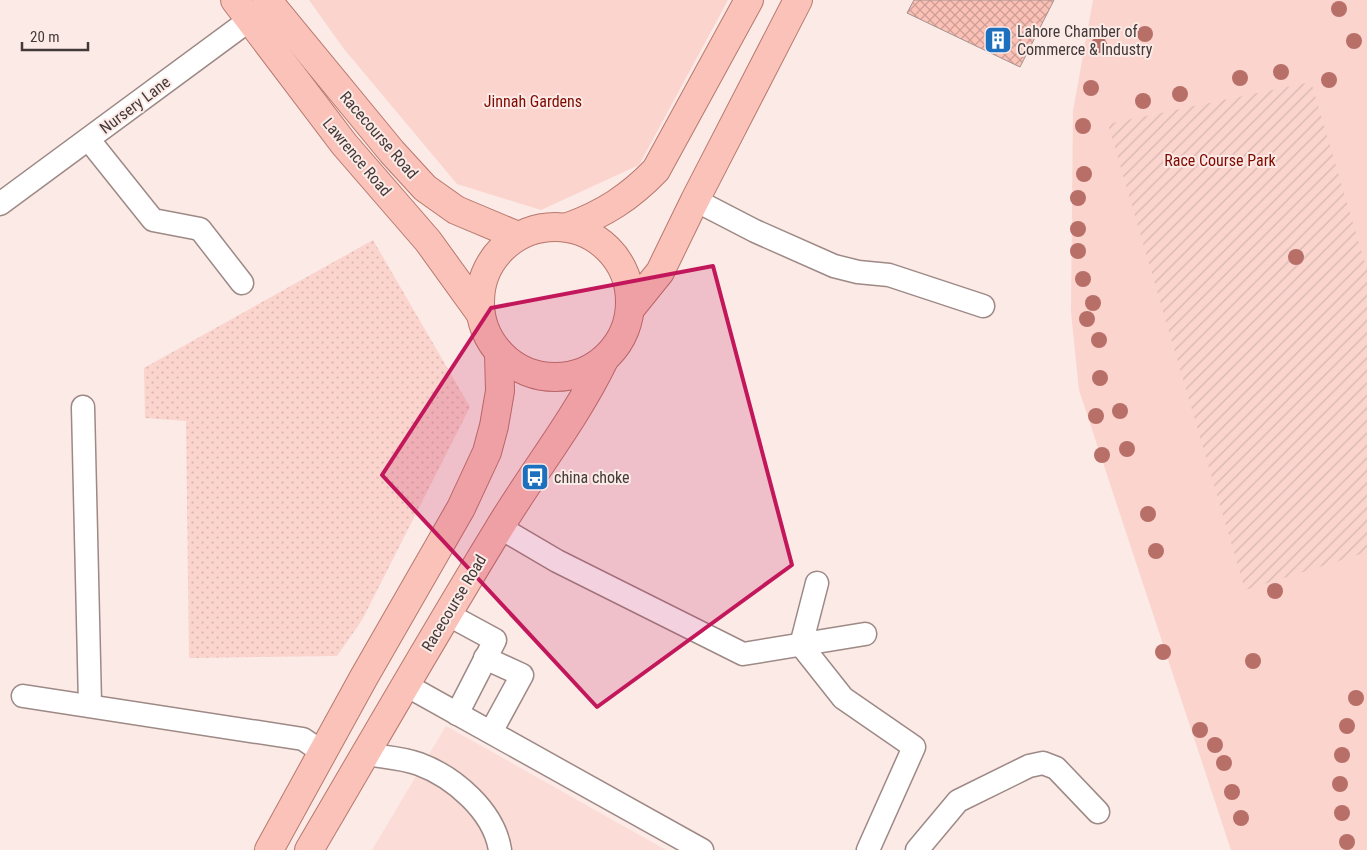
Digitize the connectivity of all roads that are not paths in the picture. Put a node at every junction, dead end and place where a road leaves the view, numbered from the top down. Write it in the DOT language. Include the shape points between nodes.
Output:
graph roads {
  1 [pos="749,0"];
  2 [pos="798,0"];
  3 [pos="255,6"];
  4 [pos="89,140"];
  5 [pos="695,200"];
  6 [pos="0,204"];
  7 [pos="568,228"];
  8 [pos="518,236"];
  9 [pos="242,284"];
  10 [pos="983,306"];
  11 [pos="631,308"];
  12 [pos="480,313"];
  13 [pos="499,354"];
  14 [pos="604,360"];
  15 [pos="83,407"];
  16 [pos="499,527"];
  17 [pos="817,583"];
  18 [pos="447,614"];
  19 [pos="865,634"];
  20 [pos="801,645"];
  21 [pos="486,658"];
  22 [pos="404,684"];
  23 [pos="23,696"];
  24 [pos="90,704"];
  25 [pos="457,714"];
  26 [pos="491,732"];
  27 [pos="322,752"];
  28 [pos="366,754"];
  29 [pos="1098,812"];
  30 [pos="269,850"];
  31 [pos="309,850"];
  32 [pos="500,850"];
  33 [pos="702,850"];
  34 [pos="868,850"];
  35 [pos="917,850"];
  1 -- 7 [label="main road" via="656,170 616,205"];
  2 -- 5 [label="main road"];
  3 -- 4 [label="street, Nursery Lane"];
  3 -- 8 [label="main road, Racecourse Road" via="425,188 456,210"];
  3 -- 12 [label="main road, Lawrence Road" via="344,144 428,241"];
  4 -- 6 [label="street, Nursery Lane"];
  4 -- 9 [label="street" via="153,220 200,229"];
  5 -- 10 [label="street" via="834,266 889,275"];
  5 -- 11 [label="main road" via="660,272"];
  7 -- 8 [label="main road" via="551,226"];
  7 -- 11 [label="main road" via="589,234 607,247 621,264 629,285"];
  8 -- 12 [label="main road" via="500,249 487,268 480,290"];
  11 -- 14 [label="main road" via="627,327 618,345"];
  12 -- 13 [label="main road" via="486,335"];
  13 -- 14 [label="main road" via="518,368 539,376 562,378 584,372"];
  13 -- 27 [label="main road" via="498,408 487,452 461,508"];
  14 -- 16 [label="main road, Racecourse Road" via="587,395"];
  15 -- 24 [label="street"];
  16 -- 18 [label="main road, Racecourse Road"];
  16 -- 20 [label="street" via="557,562 743,654"];
  17 -- 20 [label="street"];
  18 -- 21 [label="street" via="495,640"];
  18 -- 22 [label="main road, Racecourse Road"];
  19 -- 20 [label="street"];
  20 -- 34 [label="street" via="843,698 914,747"];
  21 -- 25 [label="street"];
  21 -- 26 [label="street" via="522,675"];
  22 -- 25 [label="street"];
  22 -- 28 [label="main road, Racecourse Road"];
  23 -- 24 [label="street"];
  24 -- 27 [label="street" via="303,738"];
  25 -- 26 [label="street"];
  26 -- 33 [label="street"];
  27 -- 30 [label="main road"];
  28 -- 31 [label="main road, Racecourse Road"];
  28 -- 32 [label="street" via="418,763 453,781 481,809"];
  29 -- 35 [label="street" via="1056,768 1043,763 1029,766 958,801"];
}
